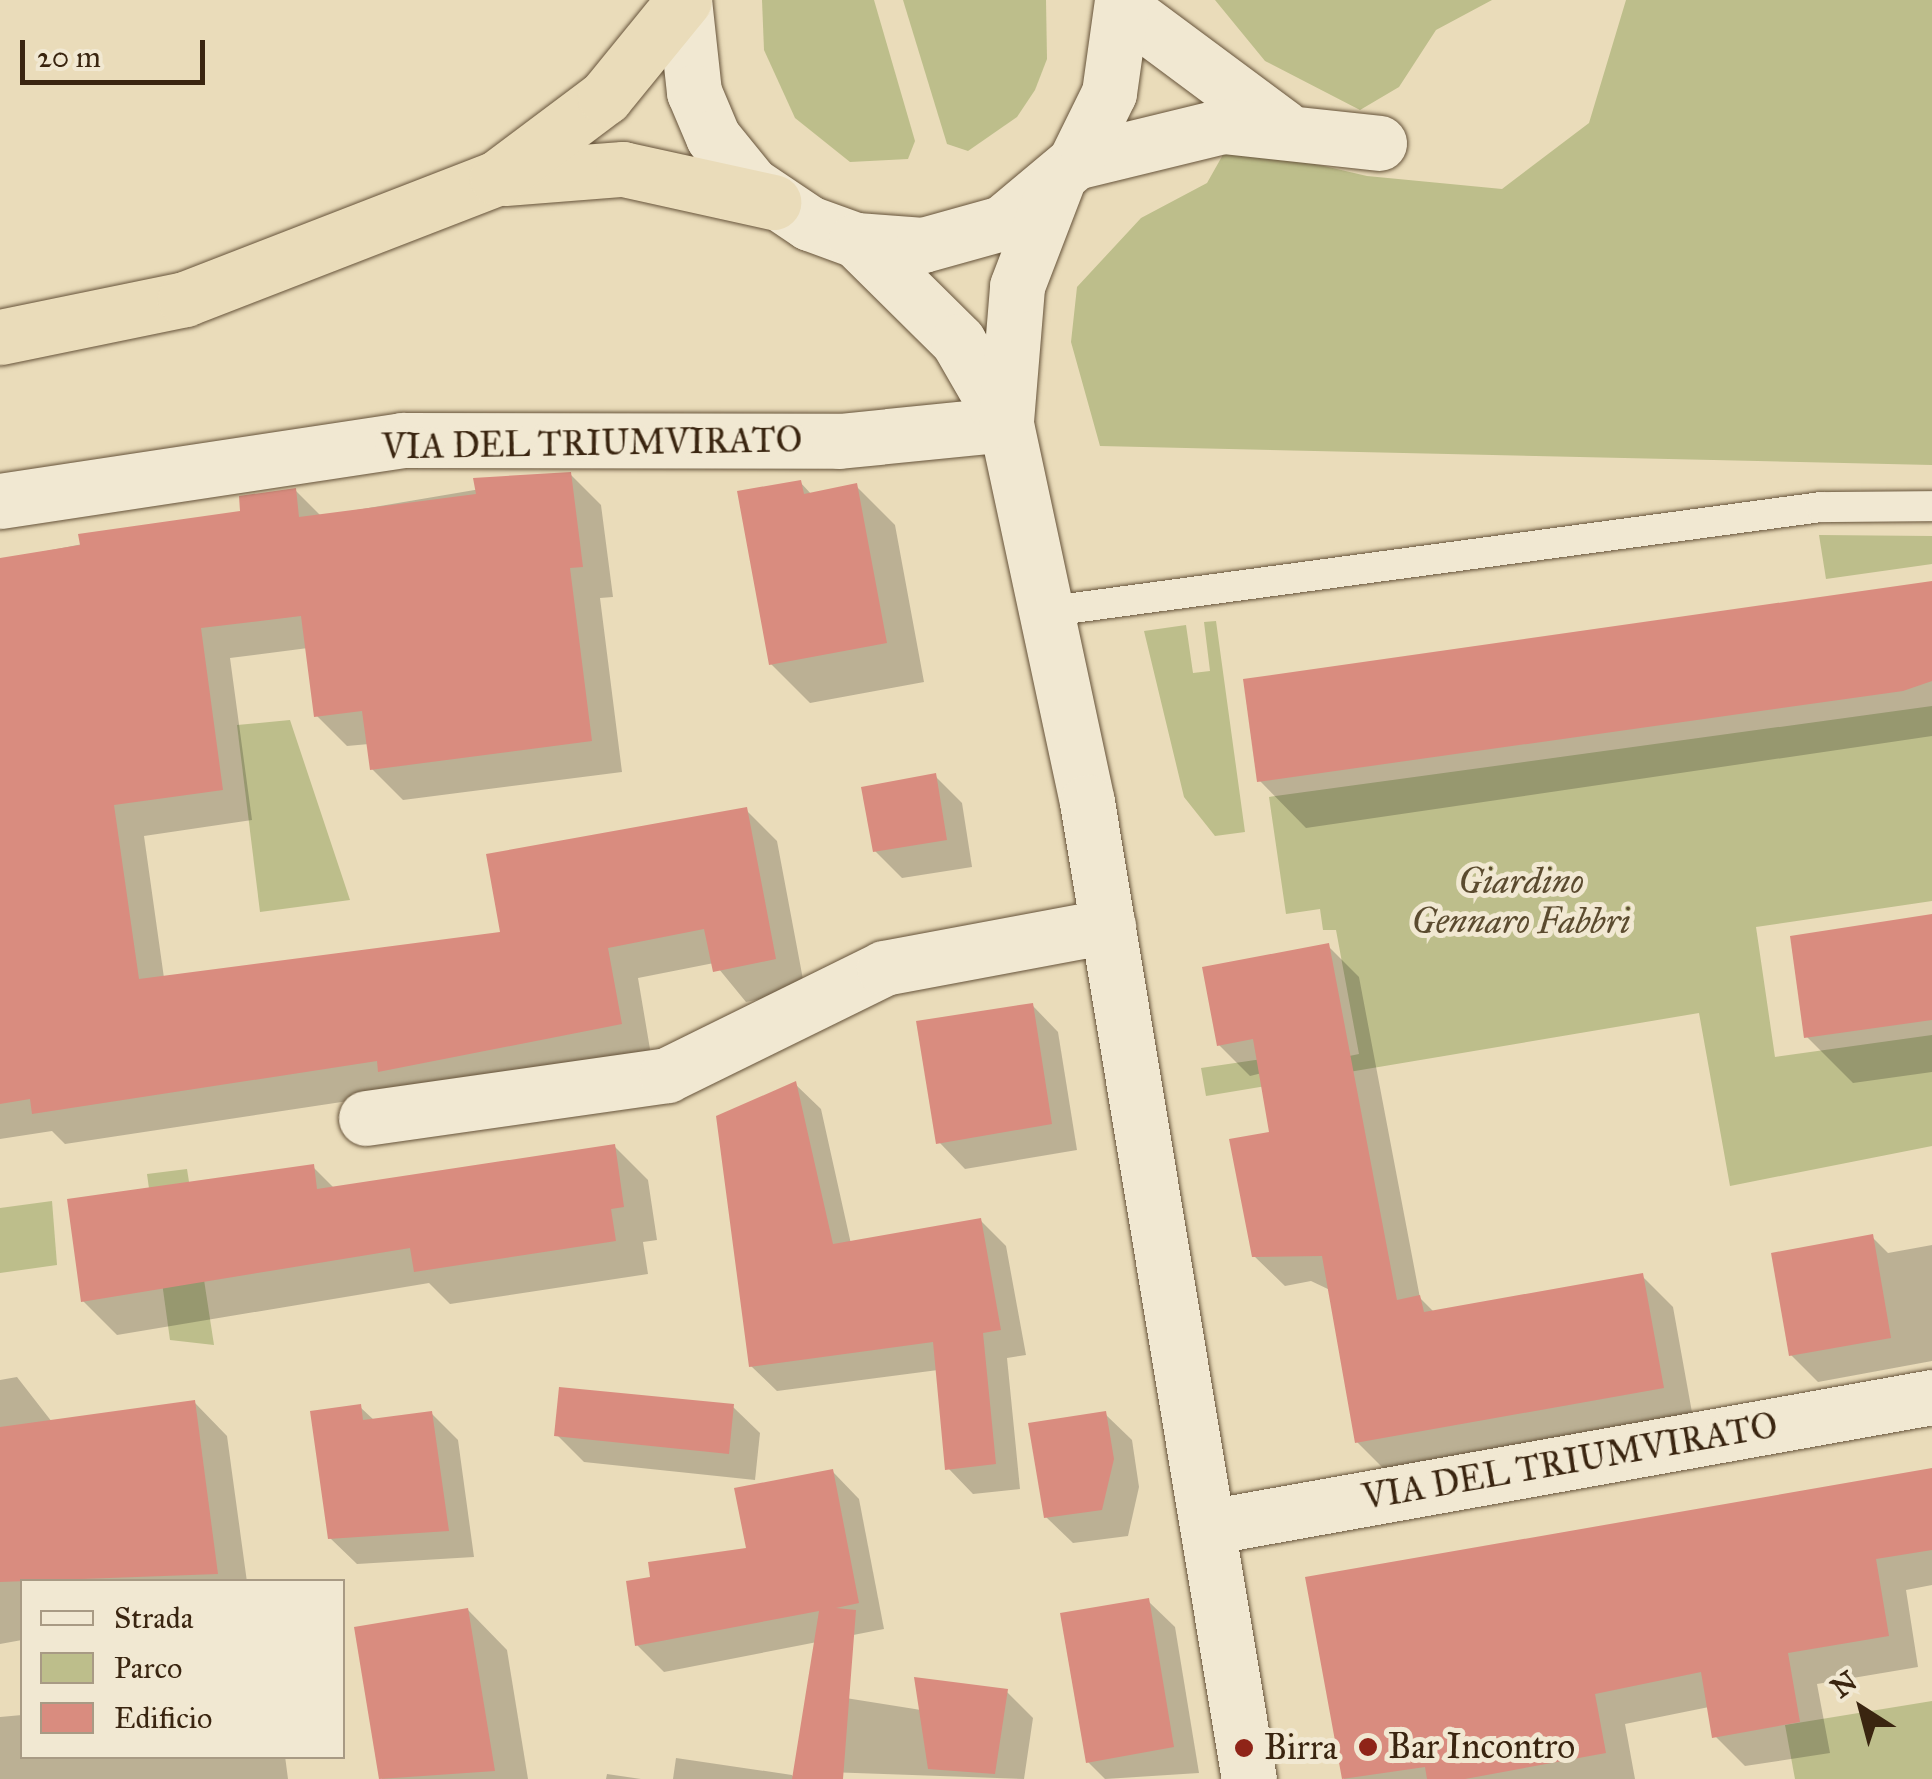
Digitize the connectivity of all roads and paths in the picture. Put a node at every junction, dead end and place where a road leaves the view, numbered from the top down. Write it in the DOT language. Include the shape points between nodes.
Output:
graph roads {
  1 [pos="684,0"];
  2 [pos="1123,4"];
  3 [pos="1283,127"];
  4 [pos="1378,144"];
  5 [pos="1066,172"];
  6 [pos="497,178"];
  7 [pos="773,202"];
  8 [pos="856,240"];
  9 [pos="0,337"];
  10 [pos="1006,424"];
  11 [pos="0,501"];
  12 [pos="1932,506"];
  13 [pos="1050,612"];
  14 [pos="1108,926"];
  15 [pos="366,1118"];
  16 [pos="1932,1397"];
  17 [pos="1208,1527"];
  18 [pos="1249,1779"];
  1 -- 6 [label="highway" via="606,98"];
  1 -- 7 [label="street" via="687,65 703,114 732,165"];
  2 -- 3 [label="street"];
  2 -- 5 [label="street" via="1110,93"];
  3 -- 4 [label="street"];
  3 -- 5 [label="street" via="1223,126"];
  5 -- 8 [label="street" via="1002,223 962,236"];
  5 -- 10 [label="street" via="1016,286"];
  6 -- 7 [label="highway" via="623,170"];
  6 -- 9 [label="highway" via="185,299"];
  7 -- 8 [label="street"];
  8 -- 10 [label="street" via="958,341"];
  10 -- 11 [label="street, VIA DEL TRIUMVIRATO" via="839,442 402,440"];
  10 -- 13 [label="street"];
  12 -- 13 [label="lane" via="1821,507"];
  13 -- 14 [label="street"];
  14 -- 15 [label="street" via="884,968 667,1075"];
  14 -- 17 [label="street"];
  16 -- 17 [label="street, VIA DEL TRIUMVIRATO"];
  17 -- 18 [label="street"];
}
